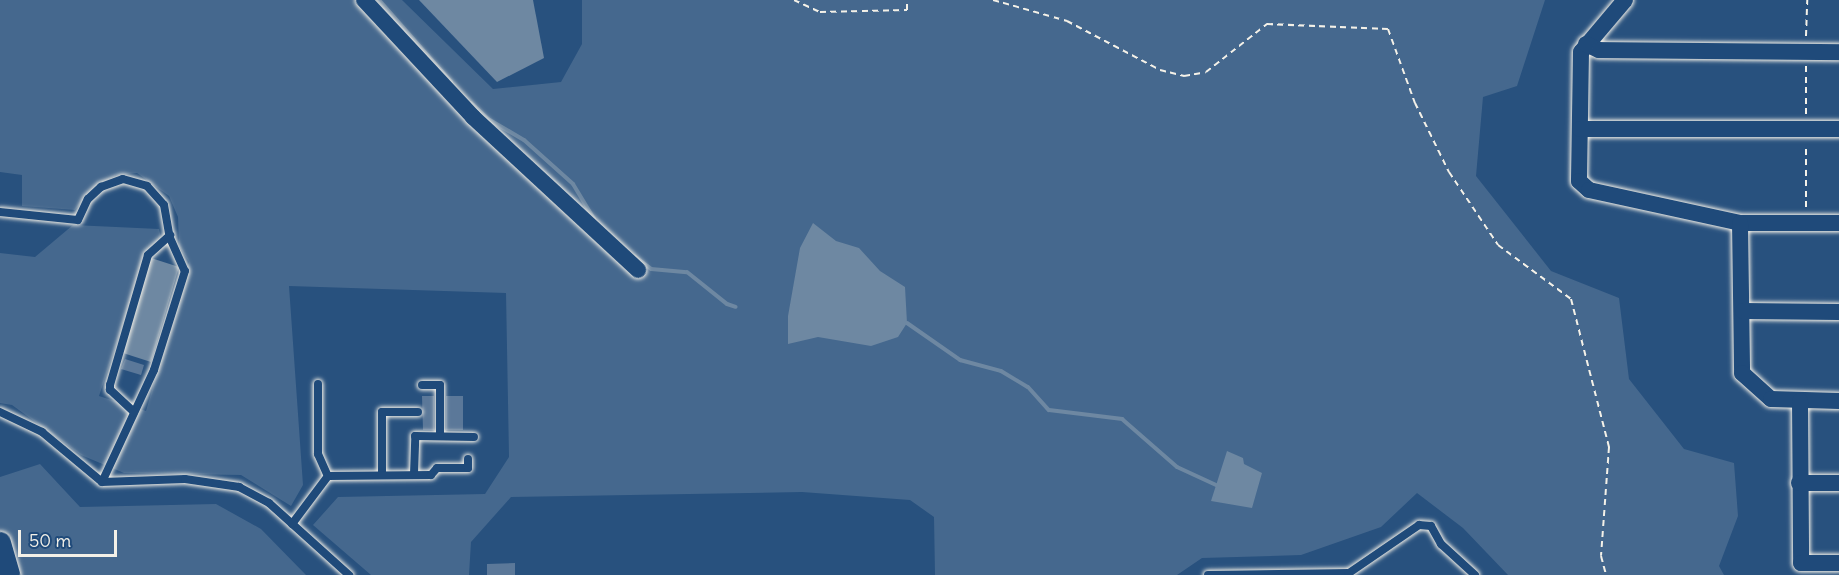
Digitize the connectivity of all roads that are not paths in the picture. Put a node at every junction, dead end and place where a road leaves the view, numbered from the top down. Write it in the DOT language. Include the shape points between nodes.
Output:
graph roads {
  1 [pos="364,0"];
  2 [pos="1625,0"];
  3 [pos="1586,44"];
  4 [pos="1839,52"];
  5 [pos="1580,129"];
  6 [pos="1839,129"];
  7 [pos="0,212"];
  8 [pos="1740,223"];
  9 [pos="1839,224"];
  10 [pos="170,235"];
  11 [pos="638,270"];
  12 [pos="1743,311"];
  13 [pos="1839,312"];
  14 [pos="318,384"];
  15 [pos="422,385"];
  16 [pos="1800,401"];
  17 [pos="1839,401"];
  18 [pos="0,412"];
  19 [pos="135,412"];
  20 [pos="418,412"];
  21 [pos="440,436"];
  22 [pos="474,437"];
  23 [pos="468,459"];
  24 [pos="382,474"];
  25 [pos="414,474"];
  26 [pos="327,477"];
  27 [pos="102,482"];
  28 [pos="1799,483"];
  29 [pos="1839,483"];
  30 [pos="292,524"];
  31 [pos="0,543"];
  32 [pos="1839,563"];
  33 [pos="9,575"];
  34 [pos="349,575"];
  35 [pos="1208,575"];
  36 [pos="1475,575"];
  1 -- 11 [label="street" via="473,117"];
  2 -- 3 [label="street"];
  3 -- 4 [label="street" via="1599,50"];
  3 -- 5 [label="street" via="1581,52"];
  5 -- 6 [label="street"];
  5 -- 8 [label="street" via="1580,181 1588,190"];
  7 -- 10 [label="lane" via="78,220 88,200 101,187 123,179 137,180 164,205"];
  8 -- 9 [label="street"];
  8 -- 12 [label="street"];
  10 -- 19 [label="lane" via="185,271 154,370"];
  10 -- 19 [label="lane" via="148,255 110,385 110,390"];
  12 -- 13 [label="street"];
  12 -- 16 [label="street" via="1742,373 1771,399"];
  14 -- 26 [label="lane" via="318,454"];
  15 -- 21 [label="lane" via="440,385"];
  16 -- 17 [label="street"];
  16 -- 28 [label="street"];
  18 -- 27 [label="lane" via="42,432"];
  19 -- 27 [label="lane"];
  20 -- 24 [label="lane" via="382,412"];
  21 -- 22 [label="lane"];
  21 -- 25 [label="lane" via="415,436"];
  23 -- 25 [label="lane" via="468,468 437,468 431,474"];
  24 -- 25 [label="lane"];
  24 -- 26 [label="lane"];
  26 -- 30 [label="lane"];
  27 -- 30 [label="lane" via="215,481 239,487 269,503"];
  28 -- 29 [label="street"];
  28 -- 32 [label="street" via="1801,563"];
  30 -- 34 [label="lane"];
  31 -- 33 [label="street"];
  35 -- 36 [label="lane" via="1349,573 1419,525 1431,526 1441,544"];
}
